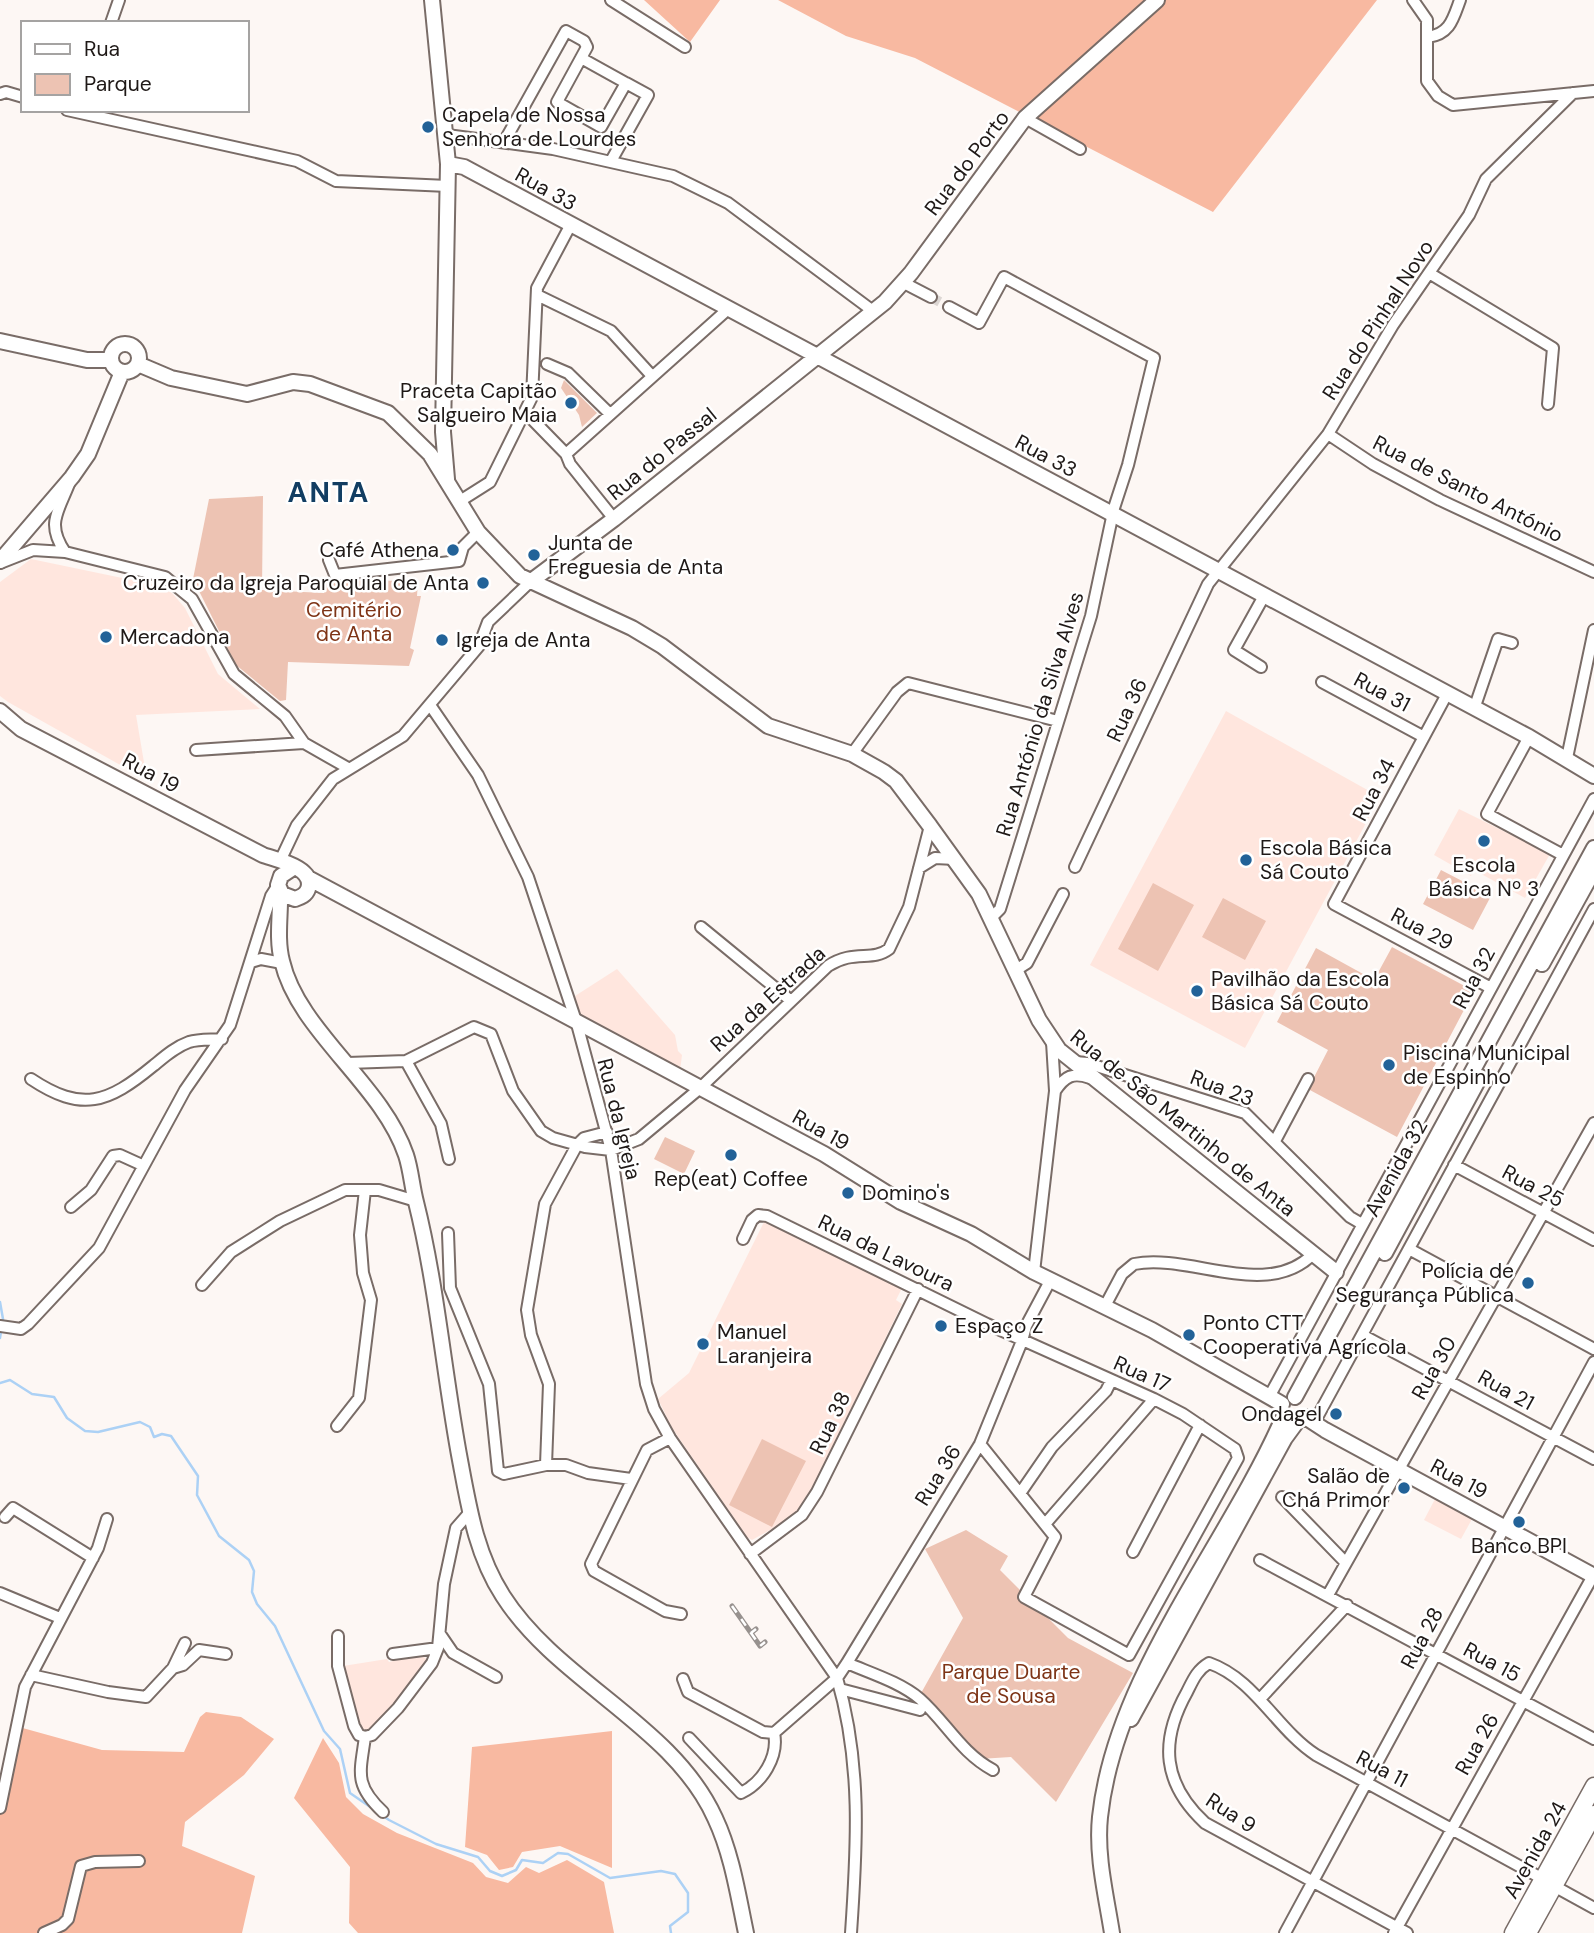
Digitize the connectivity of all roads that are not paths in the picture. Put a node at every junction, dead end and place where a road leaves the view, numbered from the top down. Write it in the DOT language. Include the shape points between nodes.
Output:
graph roads {
  1 [pos="119,0"];
  2 [pos="432,0"];
  3 [pos="611,0"];
  4 [pos="627,0"];
  5 [pos="1157,0"];
  6 [pos="1413,0"];
  7 [pos="1460,0"];
  8 [pos="646,20"];
  9 [pos="112,21"];
  10 [pos="1428,37"];
  11 [pos="685,47"];
  12 [pos="581,58"];
  13 [pos="626,83"];
  14 [pos="1594,91"];
  15 [pos="1573,93"];
  16 [pos="0,94"];
  17 [pos="21,96"];
  18 [pos="79,112"];
  19 [pos="1025,118"];
  20 [pos="447,135"];
  21 [pos="504,142"];
  22 [pos="1080,149"];
  23 [pos="611,161"];
  24 [pos="449,164"];
  25 [pos="484,178"];
  26 [pos="448,186"];
  27 [pos="570,226"];
  28 [pos="1429,273"];
  29 [pos="904,283"];
  30 [pos="537,295"];
  31 [pos="931,298"];
  32 [pos="949,307"];
  33 [pos="727,310"];
  34 [pos="873,311"];
  35 [pos="0,341"];
  36 [pos="818,357"];
  37 [pos="110,359"];
  38 [pos="138,364"];
  39 [pos="547,364"];
  40 [pos="122,372"];
  41 [pos="652,376"];
  42 [pos="1548,404"];
  43 [pos="525,412"];
  44 [pos="610,414"];
  45 [pos="1328,434"];
  46 [pos="418,440"];
  47 [pos="440,446"];
  48 [pos="566,454"];
  49 [pos="72,477"];
  50 [pos="460,501"];
  51 [pos="1115,517"];
  52 [pos="614,519"];
  53 [pos="478,532"];
  54 [pos="65,552"];
  55 [pos="329,560"];
  56 [pos="0,562"];
  57 [pos="1217,571"];
  58 [pos="1594,572"];
  59 [pos="530,582"];
  60 [pos="1264,596"];
  61 [pos="1594,630"];
  62 [pos="1512,643"];
  63 [pos="1261,667"];
  64 [pos="1322,682"];
  65 [pos="1447,694"];
  66 [pos="430,705"];
  67 [pos="1474,709"];
  68 [pos="0,711"];
  69 [pos="1058,721"];
  70 [pos="0,725"];
  71 [pos="21,729"];
  72 [pos="1424,737"];
  73 [pos="1529,737"];
  74 [pos="304,743"];
  75 [pos="196,750"];
  76 [pos="852,754"];
  77 [pos="1567,758"];
  78 [pos="348,768"];
  79 [pos="1592,772"];
  80 [pos="1594,799"];
  81 [pos="930,826"];
  82 [pos="944,844"];
  83 [pos="1594,848"];
  84 [pos="263,855"];
  85 [pos="1563,855"];
  86 [pos="935,858"];
  87 [pos="955,859"];
  88 [pos="286,864"];
  89 [pos="1075,867"];
  90 [pos="919,868"];
  91 [pos="1594,870"];
  92 [pos="279,885"];
  93 [pos="304,890"];
  94 [pos="1063,894"];
  95 [pos="1334,904"];
  96 [pos="1594,909"];
  97 [pos="281,914"];
  98 [pos="992,917"];
  99 [pos="701,927"];
  100 [pos="251,962"];
  101 [pos="282,963"];
  102 [pos="1016,970"];
  103 [pos="1490,988"];
  104 [pos="790,1000"];
  105 [pos="577,1024"];
  106 [pos="222,1039"];
  107 [pos="1052,1041"];
  108 [pos="406,1060"];
  109 [pos="1072,1062"];
  110 [pos="348,1063"];
  111 [pos="31,1079"];
  112 [pos="1308,1079"];
  113 [pos="1095,1080"];
  114 [pos="699,1089"];
  115 [pos="1055,1091"];
  116 [pos="1594,1123"];
  117 [pos="607,1132"];
  118 [pos="1275,1141"];
  119 [pos="577,1144"];
  120 [pos="611,1150"];
  121 [pos="449,1159"];
  122 [pos="142,1165"];
  123 [pos="1454,1165"];
  124 [pos="365,1190"];
  125 [pos="416,1201"];
  126 [pos="71,1207"];
  127 [pos="1542,1213"];
  128 [pos="1363,1224"];
  129 [pos="448,1233"];
  130 [pos="743,1239"];
  131 [pos="1594,1240"];
  132 [pos="1409,1249"];
  133 [pos="1312,1255"];
  134 [pos="1034,1272"];
  135 [pos="1336,1272"];
  136 [pos="1050,1280"];
  137 [pos="202,1284"];
  138 [pos="918,1289"];
  139 [pos="1495,1296"];
  140 [pos="1105,1306"];
  141 [pos="1,1326"];
  142 [pos="1362,1335"];
  143 [pos="1022,1341"];
  144 [pos="1594,1349"];
  145 [pos="1594,1362"];
  146 [pos="1111,1381"];
  147 [pos="1449,1381"];
  148 [pos="1154,1399"];
  149 [pos="1294,1410"];
  150 [pos="1200,1425"];
  151 [pos="337,1426"];
  152 [pos="670,1438"];
  153 [pos="1554,1438"];
  154 [pos="980,1444"];
  155 [pos="1594,1459"];
  156 [pos="546,1465"];
  157 [pos="1398,1470"];
  158 [pos="631,1479"];
  159 [pos="1021,1492"];
  160 [pos="1282,1497"];
  161 [pos="470,1512"];
  162 [pos="5,1517"];
  163 [pos="107,1520"];
  164 [pos="1046,1523"];
  165 [pos="1504,1527"];
  166 [pos="1133,1552"];
  167 [pos="750,1554"];
  168 [pos="93,1558"];
  169 [pos="1260,1560"];
  170 [pos="1346,1563"];
  171 [pos="1594,1575"];
  172 [pos="0,1594"];
  173 [pos="1328,1595"];
  174 [pos="1347,1605"];
  175 [pos="681,1614"];
  176 [pos="60,1618"];
  177 [pos="440,1634"];
  178 [pos="338,1636"];
  179 [pos="185,1643"];
  180 [pos="438,1648"];
  181 [pos="226,1654"];
  182 [pos="393,1654"];
  183 [pos="1436,1654"];
  184 [pos="847,1663"];
  185 [pos="1221,1667"];
  186 [pos="173,1668"];
  187 [pos="31,1675"];
  188 [pos="496,1677"];
  189 [pos="683,1679"];
  190 [pos="838,1684"];
  191 [pos="1260,1699"];
  192 [pos="1524,1700"];
  193 [pos="920,1710"];
  194 [pos="774,1733"];
  195 [pos="365,1737"];
  196 [pos="689,1738"];
  197 [pos="1594,1739"];
  198 [pos="993,1770"];
  199 [pos="1366,1783"];
  200 [pos="1594,1786"];
  201 [pos="0,1808"];
  202 [pos="383,1812"];
  203 [pos="1594,1814"];
  204 [pos="1452,1829"];
  205 [pos="139,1861"];
  206 [pos="1549,1882"];
  207 [pos="1312,1883"];
  208 [pos="1594,1908"];
  209 [pos="1399,1931"];
  210 [pos="44,1933"];
  211 [pos="746,1933"];
  212 [pos="851,1933"];
  213 [pos="1112,1933"];
  214 [pos="1285,1933"];
  215 [pos="1513,1933"];
  216 [pos="1528,1933"];
  1 -- 9 [label="street"];
  2 -- 20 [label="street"];
  3 -- 8 [label="street"];
  4 -- 8 [label="street"];
  5 -- 19 [label="street, Rua do Porto"];
  6 -- 10 [label="street" via="1427,20"];
  7 -- 10 [label="street" via="1450,26 1440,35"];
  8 -- 11 [label="street"];
  10 -- 15 [label="street" via="1427,81 1438,96 1453,105"];
  12 -- 13 [label="street"];
  12 -- 13 [label="street" via="556,102 601,127"];
  12 -- 21 [label="street" via="587,47 584,41 566,31"];
  13 -- 23 [label="street" via="648,95"];
  14 -- 15 [label="street"];
  15 -- 28 [label="street, Rua do Pinhal Novo" via="1494,170"];
  16 -- 17 [label="street"];
  18 -- 26 [label="street" via="297,160 335,181"];
  19 -- 22 [label="street"];
  19 -- 29 [label="street, Rua do Porto"];
  20 -- 21 [label="street"];
  20 -- 24 [label="street"];
  21 -- 23 [label="street"];
  23 -- 34 [label="street" via="673,176 717,196"];
  24 -- 25 [label="street, Rua 33"];
  24 -- 26 [label="street"];
  25 -- 26 [label="street, Rua 33"];
  25 -- 27 [label="street, Rua 33"];
  26 -- 47 [label="street"];
  27 -- 30 [label="street"];
  27 -- 33 [label="street, Rua 33"];
  28 -- 42 [label="street" via="1553,348"];
  28 -- 45 [label="street, Rua do Pinhal Novo"];
  29 -- 31 [label="street"];
  29 -- 34 [label="street, Rua do Porto"];
  30 -- 41 [label="street" via="611,331"];
  30 -- 43 [label="street" via="534,381"];
  32 -- 51 [label="street, Rua António da Silva Alves" via="979,323 1004,277 1154,358"];
  33 -- 36 [label="street, Rua 33"];
  33 -- 41 [label="street"];
  34 -- 36 [label="street, Rua do Porto"];
  35 -- 37 [label="street" via="87,360"];
  36 -- 51 [label="street, Rua 33"];
  36 -- 52 [label="street, Rua do Passal"];
  37 -- 38 [label="street" via="124,344 136,350"];
  37 -- 40 [label="street"];
  38 -- 40 [label="street"];
  38 -- 46 [label="street" via="171,378 247,394 293,382 310,384 388,413"];
  39 -- 44 [label="street" via="568,373"];
  40 -- 49 [label="street" via="104,422"];
  41 -- 44 [label="street"];
  43 -- 48 [label="street"];
  43 -- 50 [label="street" via="490,482"];
  44 -- 48 [label="street"];
  45 -- 57 [label="street, Rua do Pinhal Novo"];
  45 -- 58 [label="street, Rua de Santo António" via="1440,500"];
  46 -- 47 [label="street"];
  46 -- 47 [label="street"];
  47 -- 50 [label="street, Rua de São Martinho de Anta" via="447,480"];
  48 -- 52 [label="street"];
  49 -- 54 [label="street" via="52,524"];
  49 -- 56 [label="street"];
  50 -- 53 [label="street, Rua de São Martinho de Anta"];
  51 -- 57 [label="street, Rua 33"];
  51 -- 69 [label="street, Rua António da Silva Alves" via="1091,616"];
  52 -- 59 [label="street, Rua do Passal"];
  53 -- 55 [label="street" via="463,547 459,561 335,575"];
  53 -- 59 [label="street, Rua de São Martinho de Anta"];
  54 -- 56 [label="street" via="33,550"];
  54 -- 74 [label="street" via="146,570 179,586 192,599 234,674 285,716"];
  57 -- 60 [label="street, Rua 33"];
  57 -- 89 [label="street, Rua 36"];
  59 -- 66 [label="street" via="488,622 479,646"];
  59 -- 76 [label="street, Rua de São Martinho de Anta" via="662,646 768,726"];
  60 -- 63 [label="street" via="1234,650"];
  60 -- 65 [label="street, Rua 33"];
  61 -- 77 [label="street"];
  62 -- 67 [label="street" via="1498,639"];
  64 -- 72 [label="street, Rua 31"];
  65 -- 67 [label="street, Rua 33"];
  65 -- 72 [label="street, Rua 34"];
  66 -- 78 [label="street" via="403,736"];
  66 -- 105 [label="street, Rua da Igreja" via="478,775 528,877"];
  67 -- 73 [label="street, Rua 33"];
  68 -- 71 [label="street, Rua 19"];
  69 -- 76 [label="street" via="908,683"];
  69 -- 98 [label="street, Rua António da Silva Alves" via="1000,909"];
  70 -- 71 [label="street, Rua 19"];
  71 -- 84 [label="street, Rua 19"];
  72 -- 95 [label="street, Rua 34"];
  73 -- 77 [label="street, Rua 33"];
  73 -- 85 [label="street" via="1488,814"];
  74 -- 75 [label="street"];
  74 -- 78 [label="street"];
  76 -- 81 [label="street, Rua de São Martinho de Anta" via="896,781"];
  77 -- 79 [label="street, Rua 33"];
  78 -- 88 [label="street" via="308,810"];
  80 -- 85 [label="street, Rua 32"];
  81 -- 82 [label="street, Rua de São Martinho de Anta"];
  81 -- 90 [label="street, Rua da Estrada"];
  82 -- 86 [label="street"];
  82 -- 87 [label="street, Rua de São Martinho de Anta"];
  83 -- 149 [label="street, Avenida 32"];
  84 -- 88 [label="street, Rua 19"];
  84 -- 92 [label="street, Rua 19"];
  85 -- 103 [label="street, Rua 32"];
  86 -- 87 [label="street"];
  86 -- 90 [label="street"];
  87 -- 98 [label="street, Rua de São Martinho de Anta"];
  88 -- 92 [label="street"];
  88 -- 93 [label="street, Rua 19" via="302,870"];
  90 -- 104 [label="street, Rua da Estrada" via="909,907 889,949 882,955 838,959"];
  91 -- 149 [label="street, Avenida 32"];
  92 -- 93 [label="street" via="286,897"];
  92 -- 97 [label="street"];
  92 -- 100 [label="street" via="271,896"];
  93 -- 97 [label="street"];
  93 -- 105 [label="street, Rua 19" via="339,894"];
  94 -- 102 [label="street" via="1027,963"];
  95 -- 103 [label="street, Rua 29"];
  96 -- 123 [label="street"];
  97 -- 101 [label="street"];
  98 -- 102 [label="street, Rua de São Martinho de Anta"];
  99 -- 104 [label="street"];
  100 -- 101 [label="street"];
  100 -- 106 [label="street"];
  101 -- 110 [label="street" via="302,1006"];
  102 -- 107 [label="street, Rua de São Martinho de Anta"];
  103 -- 128 [label="street, Rua 32"];
  104 -- 114 [label="street, Rua da Estrada"];
  105 -- 114 [label="street, Rua 19"];
  105 -- 117 [label="street, Rua da Igreja"];
  106 -- 111 [label="street" via="191,1041 175,1048 128,1085 97,1101 50,1092"];
  106 -- 122 [label="street" via="185,1090"];
  107 -- 109 [label="street, Rua de São Martinho de Anta"];
  107 -- 115 [label="street"];
  108 -- 110 [label="street"];
  108 -- 119 [label="street" via="474,1027 481,1028 496,1042 513,1091 534,1123 553,1138"];
  108 -- 121 [label="street" via="441,1124"];
  109 -- 113 [label="street, Rua de São Martinho de Anta"];
  109 -- 118 [label="street, Rua 23" via="1241,1112"];
  110 -- 125 [label="street" via="390,1119 407,1156"];
  112 -- 118 [label="street"];
  113 -- 115 [label="street" via="1074,1074"];
  113 -- 133 [label="street, Rua de São Martinho de Anta"];
  114 -- 120 [label="street, Rua da Estrada" via="639,1139"];
  114 -- 134 [label="street, Rua 19"];
  115 -- 134 [label="street"];
  116 -- 127 [label="street, Rua 30"];
  117 -- 119 [label="street"];
  117 -- 120 [label="street, Rua da Igreja"];
  118 -- 128 [label="street, Rua 23" via="1350,1217"];
  119 -- 120 [label="street"];
  119 -- 156 [label="street" via="545,1204 527,1310 549,1384"];
  120 -- 152 [label="street, Rua da Igreja" via="641,1359 653,1409"];
  122 -- 126 [label="street" via="113,1156 91,1190"];
  122 -- 141 [label="street" via="99,1248 28,1325 22,1329"];
  123 -- 127 [label="street, Rua 25"];
  123 -- 132 [label="street"];
  124 -- 125 [label="street"];
  124 -- 137 [label="street" via="345,1189 280,1221 231,1252"];
  124 -- 151 [label="street" via="360,1236 371,1300 366,1346 359,1398"];
  125 -- 161 [label="street"];
  127 -- 131 [label="street, Rua 25"];
  127 -- 139 [label="street, Rua 30"];
  128 -- 135 [label="street, Rua 32"];
  129 -- 156 [label="street" via="450,1288 489,1384 495,1466 504,1474"];
  130 -- 138 [label="street, Rua da Lavoura" via="752,1220 767,1216"];
  132 -- 139 [label="street"];
  132 -- 142 [label="street"];
  133 -- 135 [label="street, Rua de São Martinho de Anta"];
  133 -- 140 [label="street" via="1283,1272 1255,1274 1139,1263 1122,1274"];
  134 -- 136 [label="street, Rua 19"];
  135 -- 149 [label="street, Rua 32"];
  136 -- 140 [label="street, Rua 19"];
  136 -- 143 [label="street, Rua 36"];
  138 -- 143 [label="street, Rua da Lavoura"];
  138 -- 167 [label="street, Rua 38" via="817,1492 802,1515"];
  139 -- 144 [label="street"];
  139 -- 147 [label="street, Rua 30"];
  140 -- 149 [label="street, Rua 19"];
  142 -- 147 [label="street, Rua 21"];
  142 -- 149 [label="street"];
  143 -- 146 [label="street, Rua 17"];
  143 -- 154 [label="street, Rua 36"];
  145 -- 153 [label="street, Rua 28"];
  146 -- 148 [label="street, Rua 17"];
  146 -- 159 [label="street" via="1052,1447"];
  147 -- 153 [label="street, Rua 21"];
  147 -- 157 [label="street, Rua 30"];
  148 -- 150 [label="street, Rua 17"];
  148 -- 164 [label="street"];
  149 -- 157 [label="street, Rua 19"];
  149 -- 213 [label="street, Avenida 32" via="1133,1698 1105,1781 1100,1820"];
  150 -- 164 [label="street, Rua 17" via="1238,1454 1129,1655 1024,1597 1055,1537"];
  150 -- 166 [label="street"];
  152 -- 158 [label="street" via="647,1450"];
  152 -- 167 [label="street, Rua da Igreja"];
  153 -- 155 [label="street, Rua 21"];
  153 -- 165 [label="street, Rua 28"];
  154 -- 159 [label="street"];
  154 -- 184 [label="street, Rua 36"];
  156 -- 158 [label="street"];
  157 -- 165 [label="street, Rua 19"];
  157 -- 170 [label="street, Rua 30"];
  158 -- 175 [label="street" via="591,1564 594,1572 665,1611"];
  159 -- 164 [label="street"];
  160 -- 170 [label="street"];
  161 -- 177 [label="street" via="456,1528 444,1584"];
  161 -- 211 [label="street" via="479,1548 502,1595 540,1645 642,1729 691,1779 715,1818"];
  162 -- 168 [label="street" via="13,1508"];
  163 -- 168 [label="street"];
  165 -- 171 [label="street, Rua 19"];
  165 -- 183 [label="street, Rua 28"];
  167 -- 190 [label="street, Rua da Igreja"];
  168 -- 176 [label="street"];
  169 -- 173 [label="street, Rua 15"];
  170 -- 173 [label="street, Rua 30"];
  171 -- 192 [label="street, Rua 26"];
  172 -- 176 [label="street"];
  173 -- 174 [label="street, Rua 15"];
  174 -- 183 [label="street, Rua 15"];
  174 -- 191 [label="street"];
  176 -- 187 [label="street"];
  177 -- 180 [label="street"];
  177 -- 188 [label="street" via="453,1653"];
  178 -- 195 [label="street" via="338,1666 351,1714 359,1735"];
  179 -- 186 [label="street"];
  180 -- 182 [label="street"];
  180 -- 195 [label="street" via="414,1690"];
  181 -- 186 [label="street" via="199,1650"];
  183 -- 192 [label="street, Rua 15"];
  183 -- 199 [label="street, Rua 28"];
  184 -- 190 [label="street, Rua 36"];
  184 -- 198 [label="street" via="919,1698 950,1734"];
  185 -- 191 [label="street, Rua 11"];
  185 -- 207 [label="street, Rua 9" via="1209,1663 1199,1668 1171,1725 1171,1770 1184,1804 1205,1823"];
  186 -- 187 [label="street" via="146,1697"];
  187 -- 201 [label="street" via="17,1717"];
  189 -- 194 [label="street" via="688,1692"];
  190 -- 193 [label="street"];
  190 -- 194 [label="street, Rua 36"];
  190 -- 212 [label="street" via="848,1716 856,1775 858,1834"];
  191 -- 199 [label="street, Rua 11" via="1298,1744"];
  192 -- 197 [label="street, Rua 15"];
  192 -- 204 [label="street, Rua 26"];
  194 -- 196 [label="street" via="777,1747 766,1770 754,1787 741,1793"];
  195 -- 202 [label="street" via="359,1780"];
  199 -- 204 [label="street, Rua 11"];
  199 -- 207 [label="street, Rua 28"];
  200 -- 206 [label="main road, Avenida 24"];
  203 -- 206 [label="main road, Avenida 24"];
  204 -- 206 [label="street, Rua 11"];
  204 -- 209 [label="street, Rua 26"];
  205 -- 210 [label="street" via="81,1866 68,1919"];
  206 -- 208 [label="street, Rua 11"];
  206 -- 215 [label="main road, Avenida 24"];
  206 -- 216 [label="main road, Avenida 24"];
  207 -- 209 [label="street, Rua 9"];
  207 -- 214 [label="street, Rua 28"];
}
